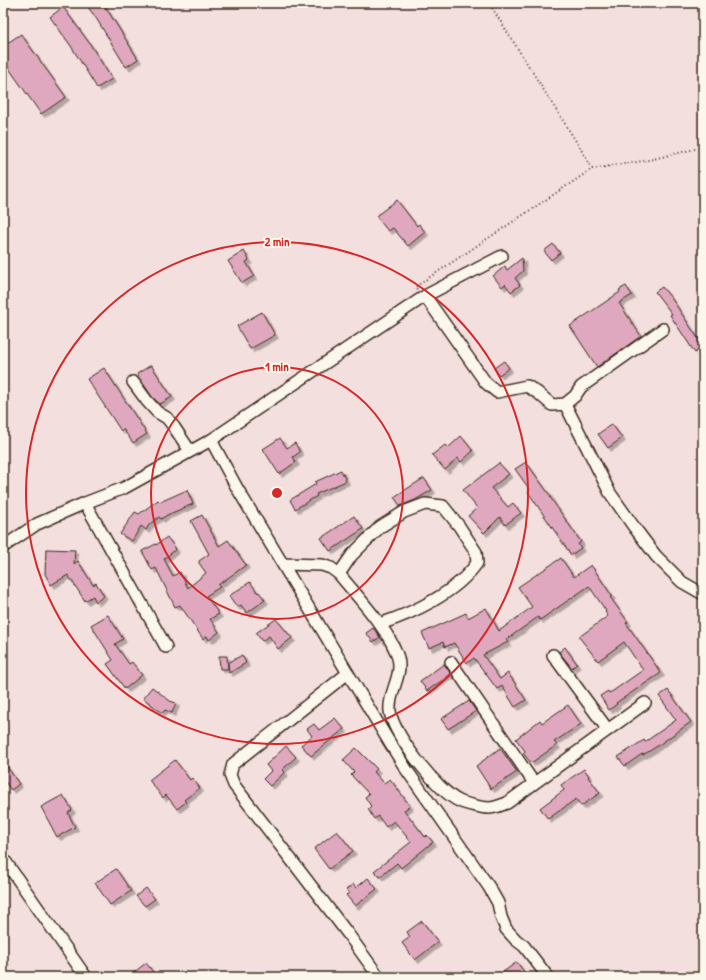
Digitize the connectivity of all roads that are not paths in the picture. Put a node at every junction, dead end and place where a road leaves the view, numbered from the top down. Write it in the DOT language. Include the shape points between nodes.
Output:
graph roads {
  1 [pos="502,256"];
  2 [pos="425,296"];
  3 [pos="663,329"];
  4 [pos="133,382"];
  5 [pos="565,404"];
  6 [pos="211,440"];
  7 [pos="190,451"];
  8 [pos="85,503"];
  9 [pos="3,547"];
  10 [pos="283,564"];
  11 [pos="339,574"];
  12 [pos="703,594"];
  13 [pos="380,624"];
  14 [pos="166,647"];
  15 [pos="553,655"];
  16 [pos="451,662"];
  17 [pos="348,673"];
  18 [pos="645,703"];
  19 [pos="608,730"];
  20 [pos="534,783"];
  21 [pos="3,858"];
  22 [pos="86,977"];
  23 [pos="379,977"];
  24 [pos="548,977"];
  1 -- 2 [label="street"];
  2 -- 5 [label="street" via="486,383 497,392 527,386 552,405"];
  2 -- 6 [label="street"];
  3 -- 5 [label="street" via="581,387"];
  4 -- 7 [label="street" via="152,407 167,418"];
  5 -- 12 [label="street" via="610,493 634,527 656,556 682,582"];
  6 -- 7 [label="street"];
  6 -- 10 [label="street" via="236,488"];
  7 -- 8 [label="street" via="124,488"];
  8 -- 9 [label="street" via="37,524"];
  8 -- 14 [label="street"];
  10 -- 11 [label="street" via="322,565 332,568"];
  10 -- 17 [label="street"];
  11 -- 13 [label="street"];
  11 -- 13 [label="street" via="352,555 380,527 404,512 425,504 443,506 476,552 477,564 469,575 431,602"];
  13 -- 20 [label="street" via="398,657 400,670 391,698 390,712 394,725 420,764 439,786 460,802 490,808 507,803"];
  15 -- 19 [label="street"];
  16 -- 20 [label="street"];
  17 -- 23 [label="street" via="233,764 230,775 234,785"];
  17 -- 24 [label="street" via="406,769 489,887 498,903 506,929 524,946"];
  18 -- 19 [label="street"];
  19 -- 20 [label="street"];
  21 -- 22 [label="street"];
}
